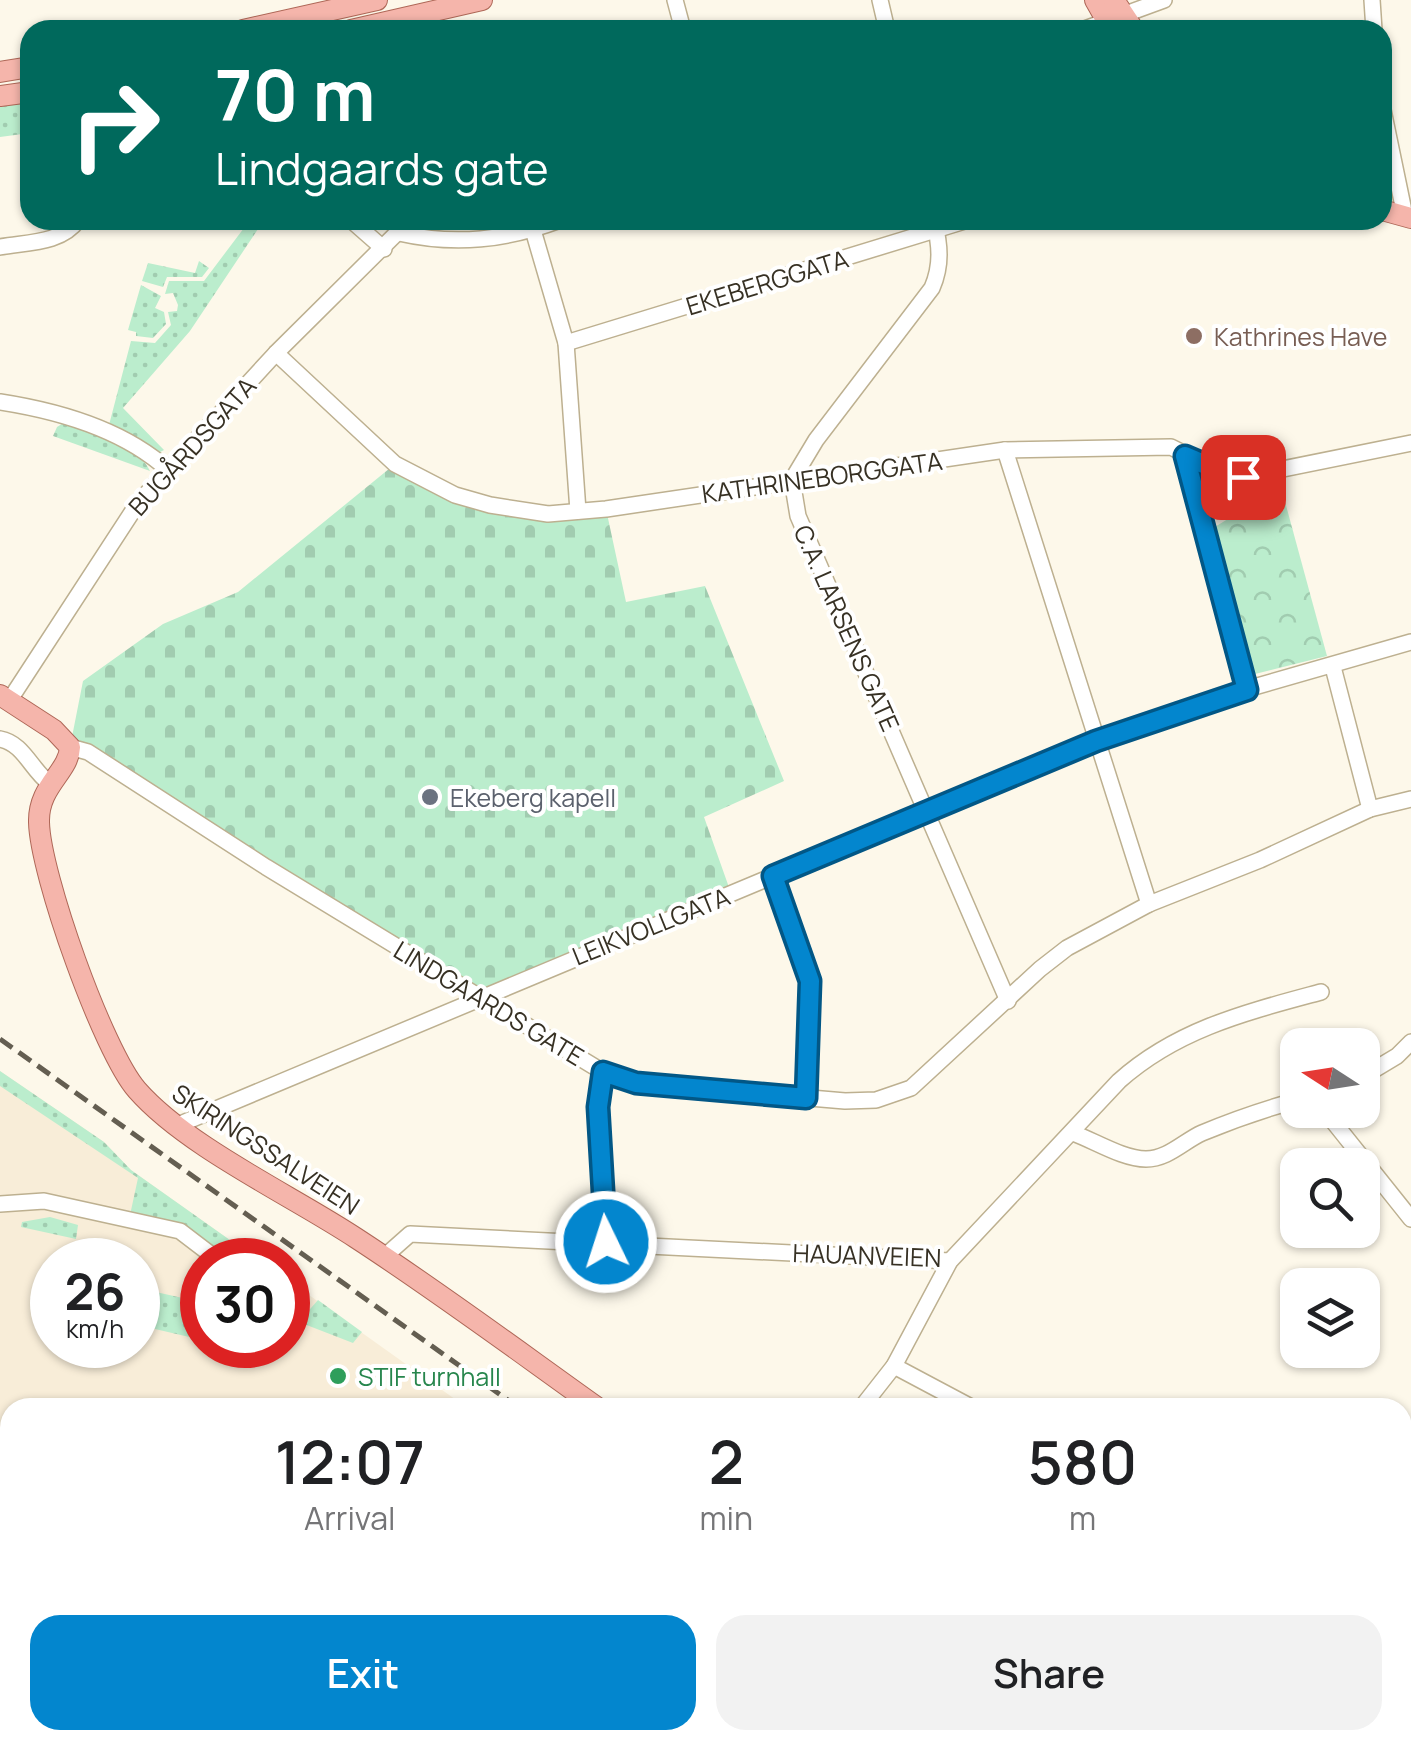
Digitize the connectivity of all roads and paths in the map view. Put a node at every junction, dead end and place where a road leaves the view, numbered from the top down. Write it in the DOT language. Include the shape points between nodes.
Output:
graph roads {
  1 [pos="377,0"];
  2 [pos="482,0"];
  3 [pos="1094,0"];
  4 [pos="1164,0"];
  5 [pos="1118,19"];
  6 [pos="288,20"];
  7 [pos="395,20"];
  8 [pos="1392,148"];
  9 [pos="1408,217"];
  10 [pos="70,230"];
  11 [pos="362,230"];
  12 [pos="401,230"];
  13 [pos="411,230"];
  14 [pos="534,230"];
  15 [pos="919,230"];
  16 [pos="936,230"];
  17 [pos="0,247"];
  18 [pos="384,249"];
  19 [pos="566,343"];
  20 [pos="276,353"];
  21 [pos="0,402"];
  22 [pos="1411,443"];
  23 [pos="1005,450"];
  24 [pos="1185,456"];
  25 [pos="168,470"];
  26 [pos="792,480"];
  27 [pos="578,511"];
  28 [pos="1411,642"];
  29 [pos="1334,666"];
  30 [pos="1247,690"];
  31 [pos="4,698"];
  32 [pos="0,738"];
  33 [pos="1096,741"];
  34 [pos="70,747"];
  35 [pos="50,783"];
  36 [pos="1411,799"];
  37 [pos="1370,808"];
  38 [pos="928,811"];
  39 [pos="773,876"];
  40 [pos="1149,904"];
  41 [pos="1321,992"];
  42 [pos="478,998"];
  43 [pos="1008,1001"];
  44 [pos="1411,1042"];
  45 [pos="1380,1066"];
  46 [pos="603,1072"];
  47 [pos="806,1098"];
  48 [pos="1280,1106"];
  49 [pos="178,1125"];
  50 [pos="1338,1128"];
  51 [pos="1074,1133"];
  52 [pos="0,1204"];
  53 [pos="1411,1218"];
  54 [pos="188,1238"];
  55 [pos="606,1242"];
  56 [pos="384,1257"];
  57 [pos="950,1261"];
  58 [pos="894,1366"];
  59 [pos="584,1398"];
  60 [pos="869,1398"];
  61 [pos="954,1398"];
  1 -- 6 [label="main road"];
  2 -- 7 [label="main road"];
  3 -- 5 [label="main road"];
  4 -- 5 [label="street"];
  8 -- 9 [label="street"];
  10 -- 17 [label="street"];
  11 -- 18 [label="street"];
  12 -- 18 [label="street, BUGÅRDSGATA"];
  13 -- 14 [label="street" via="427,240 466,242"];
  14 -- 19 [label="street"];
  15 -- 19 [label="street, EKEBERGGATA"];
  16 -- 26 [label="street" via="940,254 932,288"];
  18 -- 20 [label="street, BUGÅRDSGATA"];
  19 -- 27 [label="street"];
  20 -- 25 [label="street, BUGÅRDSGATA"];
  20 -- 27 [label="street, KATHRINEBORGGATA" via="395,464 425,480 490,505 548,514"];
  21 -- 25 [label="street" via="104,429"];
  22 -- 24 [label="street, KATHRINEBORGGATA" via="1258,477 1227,474"];
  23 -- 24 [label="street, KATHRINEBORGGATA" via="1150,446 1172,447"];
  23 -- 26 [label="street, KATHRINEBORGGATA"];
  23 -- 33 [label="street"];
  24 -- 30 [label="street"];
  25 -- 31 [label="street, BUGÅRDSGATA" via="138,503"];
  26 -- 27 [label="street, KATHRINEBORGGATA"];
  26 -- 38 [label="street, C.A. LARSENS GATE" via="798,516"];
  28 -- 29 [label="street, LEIKVOLLGATA"];
  29 -- 30 [label="street, LEIKVOLLGATA"];
  29 -- 37 [label="street"];
  30 -- 33 [label="street, LEIKVOLLGATA"];
  31 -- 34 [label="main road"];
  32 -- 35 [label="street" via="17,746"];
  33 -- 38 [label="street, LEIKVOLLGATA"];
  33 -- 40 [label="street"];
  34 -- 35 [label="main road, SKIRINGSSALVEIEN"];
  34 -- 42 [label="street, LINDGAARDS GATE" via="88,752"];
  35 -- 49 [label="main road, SKIRINGSSALVEIEN" via="40,806 40,834 77,961 128,1078"];
  36 -- 37 [label="street, LINDGAARDS GATE"];
  37 -- 40 [label="street, LINDGAARDS GATE"];
  38 -- 39 [label="street, LEIKVOLLGATA"];
  38 -- 43 [label="street, C.A. LARSENS GATE"];
  39 -- 42 [label="street, LEIKVOLLGATA"];
  39 -- 47 [label="street" via="810,981"];
  40 -- 43 [label="street, LINDGAARDS GATE" via="1068,948"];
  41 -- 51 [label="street, HAUANVEIEN" via="1236,1015 1167,1044 1119,1081"];
  42 -- 46 [label="street, LINDGAARDS GATE"];
  42 -- 49 [label="street, LEIKVOLLGATA"];
  43 -- 47 [label="street, LINDGAARDS GATE" via="912,1088 844,1101"];
  44 -- 45 [label="street"];
  46 -- 47 [label="street, LINDGAARDS GATE" via="636,1083"];
  46 -- 55 [label="street" via="598,1107"];
  48 -- 51 [label="street" via="1149,1159"];
  49 -- 56 [label="main road, SKIRINGSSALVEIEN"];
  50 -- 53 [label="street"];
  51 -- 57 [label="street, HAUANVEIEN"];
  52 -- 54 [label="street" via="44,1201"];
  55 -- 56 [label="street, HAUANVEIEN" via="410,1234"];
  55 -- 57 [label="street, HAUANVEIEN"];
  56 -- 59 [label="main road, SKIRINGSSALVEIEN"];
  57 -- 58 [label="street"];
  58 -- 60 [label="street"];
  58 -- 61 [label="street"];
}
